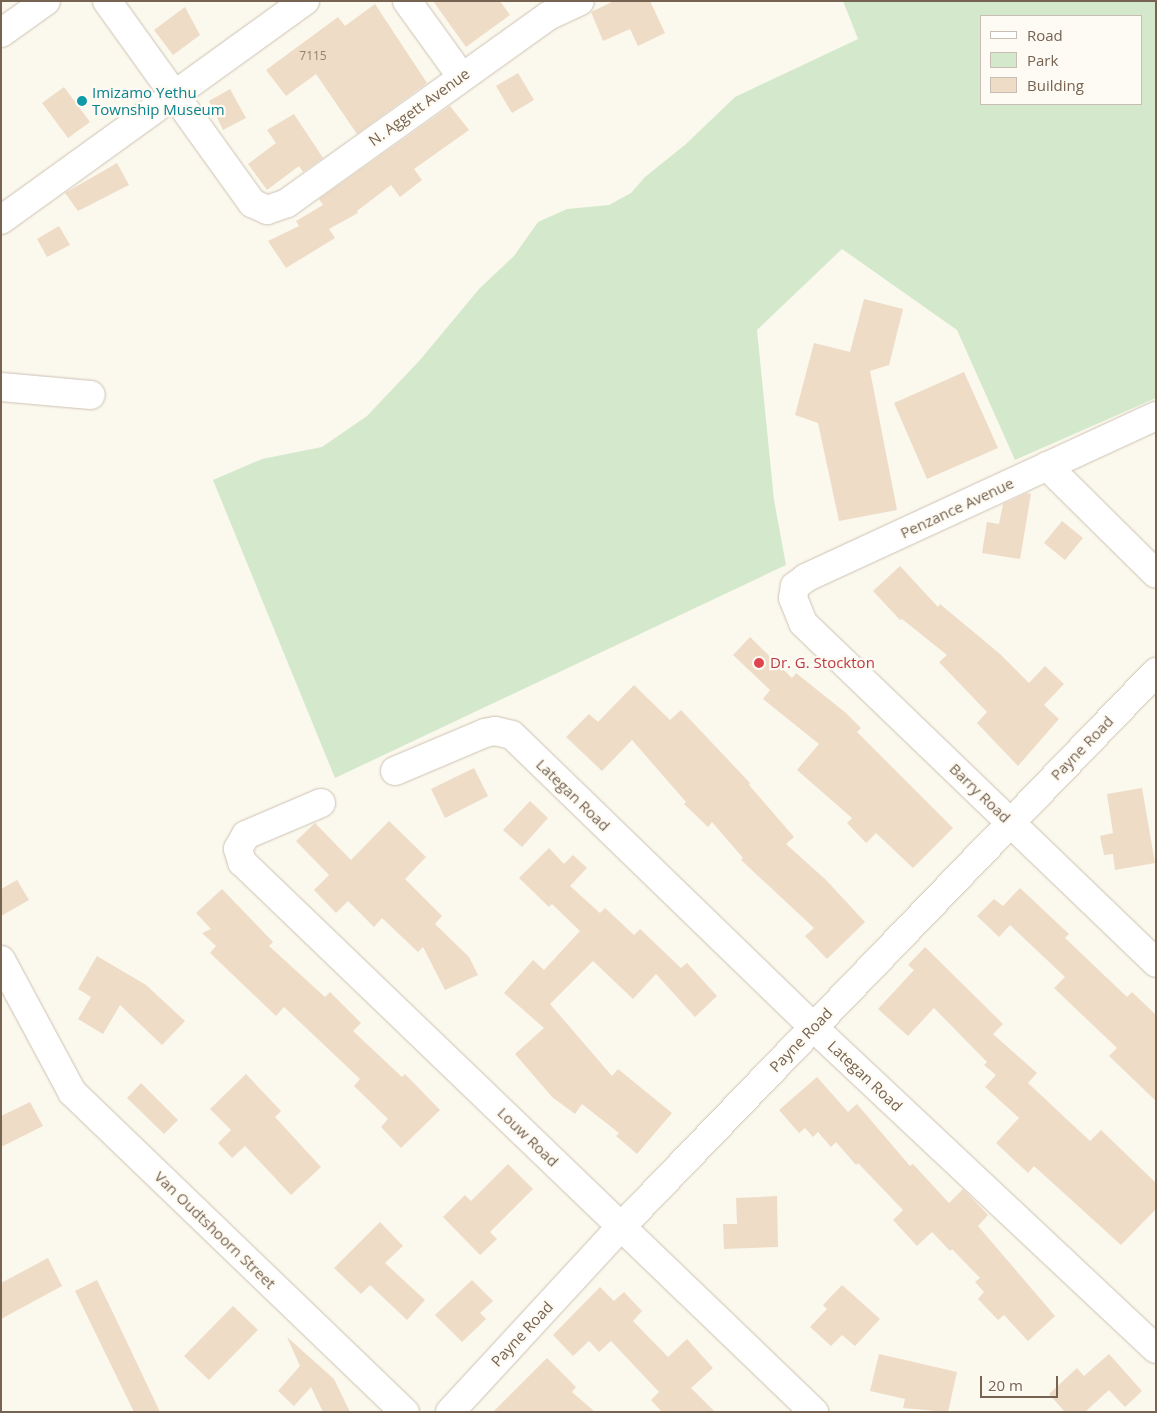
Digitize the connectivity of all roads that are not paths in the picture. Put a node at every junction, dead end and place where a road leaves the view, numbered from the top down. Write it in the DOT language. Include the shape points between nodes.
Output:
graph roads {
  1 [pos="46,1"];
  2 [pos="107,1"];
  3 [pos="305,1"];
  4 [pos="407,1"];
  5 [pos="580,1"];
  6 [pos="1,33"];
  7 [pos="461,76"];
  8 [pos="176,96"];
  9 [pos="1,220"];
  10 [pos="1,387"];
  11 [pos="91,395"];
  12 [pos="1156,416"];
  13 [pos="1047,466"];
  14 [pos="1156,574"];
  15 [pos="803,623"];
  16 [pos="1156,672"];
  17 [pos="395,771"];
  18 [pos="321,803"];
  19 [pos="1010,822"];
  20 [pos="1,960"];
  21 [pos="1156,963"];
  22 [pos="813,1027"];
  23 [pos="621,1227"];
  24 [pos="1156,1349"];
  25 [pos="404,1412"];
  26 [pos="450,1412"];
  27 [pos="814,1412"];
  1 -- 6 [label="street"];
  2 -- 8 [label="street"];
  3 -- 8 [label="street"];
  4 -- 7 [label="street"];
  5 -- 7 [label="street, N. Aggett Avenue" via="548,16"];
  7 -- 8 [label="street, N. Aggett Avenue" via="275,209 258,208"];
  8 -- 9 [label="street"];
  10 -- 11 [label="street"];
  12 -- 13 [label="street, Penzance Avenue"];
  13 -- 14 [label="street"];
  13 -- 15 [label="street, Penzance Avenue" via="806,578 795,586 793,598"];
  15 -- 19 [label="street, Barry Road"];
  16 -- 19 [label="street, Payne Road"];
  17 -- 22 [label="street, Lategan Road" via="485,733 495,730 512,735"];
  18 -- 23 [label="street, Louw Road" via="246,835 238,849 242,862"];
  19 -- 21 [label="street, Barry Road"];
  19 -- 22 [label="street, Payne Road"];
  20 -- 25 [label="street, Van Oudtshoorn Street" via="72,1092"];
  22 -- 23 [label="street, Payne Road"];
  22 -- 24 [label="street, Lategan Road"];
  23 -- 26 [label="street, Payne Road"];
  23 -- 27 [label="street, Louw Road"];
}
